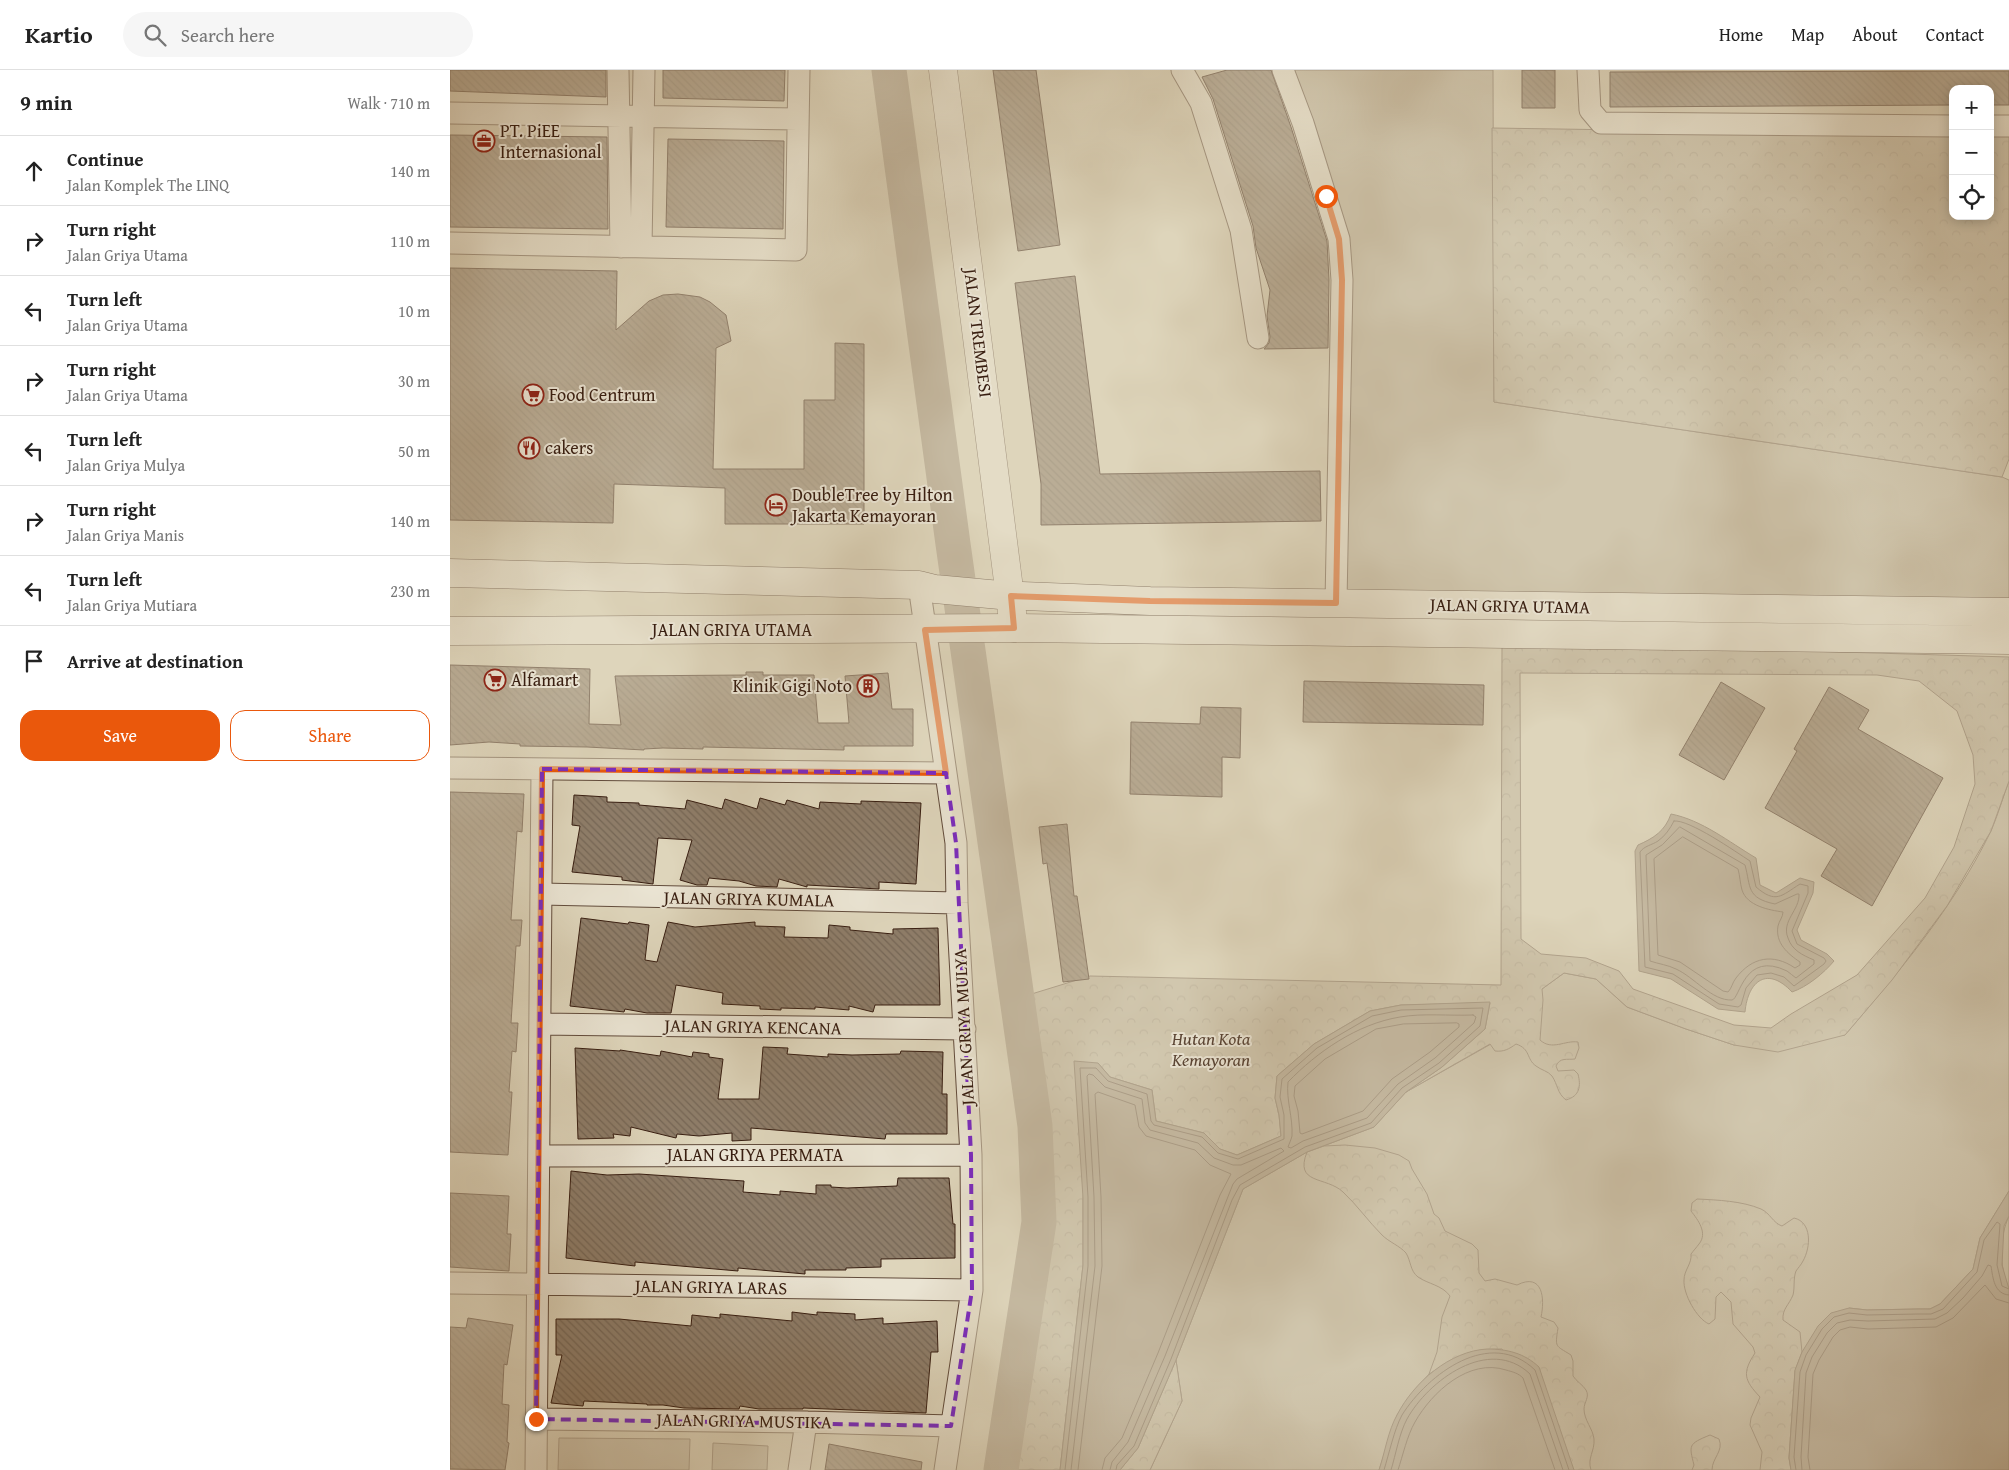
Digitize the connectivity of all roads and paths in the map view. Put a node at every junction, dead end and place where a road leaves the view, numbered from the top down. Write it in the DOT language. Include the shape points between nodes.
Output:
graph roads {
  1 [pos="618,70"];
  2 [pos="644,70"];
  3 [pos="799,70"];
  4 [pos="943,70"];
  5 [pos="1182,70"];
  6 [pos="1283,70"];
  7 [pos="1588,70"];
  8 [pos="450,113"];
  9 [pos="619,116"];
  10 [pos="643,117"];
  11 [pos="798,119"];
  12 [pos="1949,126"];
  13 [pos="1994,126"];
  14 [pos="2009,126"];
  15 [pos="450,243"];
  16 [pos="631,247"];
  17 [pos="1258,338"];
  18 [pos="450,573"];
  19 [pos="927,587"];
  20 [pos="1005,596"];
  21 [pos="1336,603"];
  22 [pos="2009,612"];
  23 [pos="1010,628"];
  24 [pos="931,630"];
  25 [pos="450,631"];
  26 [pos="2009,640"];
  27 [pos="450,768"];
  28 [pos="542,769"];
  29 [pos="946,773"];
  30 [pos="541,894"];
  31 [pos="957,903"];
  32 [pos="540,1024"];
  33 [pos="965,1029"];
  34 [pos="971,1155"];
  35 [pos="539,1156"];
  36 [pos="450,1284"];
  37 [pos="538,1285"];
  38 [pos="972,1290"];
  39 [pos="536,1419"];
  40 [pos="806,1422"];
  41 [pos="951,1426"];
  42 [pos="536,1470"];
  43 [pos="799,1470"];
  44 [pos="945,1470"];
  1 -- 9 [label="street"];
  2 -- 10 [label="street"];
  3 -- 11 [label="street"];
  4 -- 20 [label="main road, JALAN TREMBESI"];
  5 -- 17 [label="street" via="1201,103 1241,230"];
  6 -- 21 [label="street" via="1339,239 1342,280"];
  7 -- 12 [label="street" via="1590,110 1601,123"];
  8 -- 9 [label="street"];
  9 -- 10 [label="street"];
  9 -- 16 [label="street"];
  10 -- 11 [label="street"];
  10 -- 16 [label="street"];
  11 -- 16 [label="street" via="796,250"];
  13 -- 14 [label="street"];
  15 -- 16 [label="street"];
  18 -- 19 [label="main road, JALAN GRIYA UTAMA"];
  19 -- 20 [label="main road, JALAN GRIYA UTAMA"];
  19 -- 24 [label="street, JALAN GRIYA MULYA"];
  20 -- 21 [label="main road, JALAN GRIYA UTAMA"];
  20 -- 23 [label="main road"];
  21 -- 22 [label="main road, JALAN GRIYA UTAMA"];
  23 -- 24 [label="main road, JALAN GRIYA UTAMA"];
  23 -- 26 [label="main road, JALAN GRIYA UTAMA"];
  24 -- 25 [label="main road, JALAN GRIYA UTAMA"];
  24 -- 29 [label="street, JALAN GRIYA MULYA"];
  27 -- 28 [label="street"];
  28 -- 29 [label="street"];
  28 -- 30 [label="street"];
  29 -- 31 [label="street, JALAN GRIYA MULYA" via="956,843"];
  30 -- 31 [label="street, JALAN GRIYA KUMALA"];
  30 -- 32 [label="street"];
  31 -- 33 [label="street, JALAN GRIYA MULYA"];
  32 -- 33 [label="street, JALAN GRIYA KENCANA"];
  32 -- 35 [label="street"];
  33 -- 34 [label="street, JALAN GRIYA MULYA"];
  34 -- 35 [label="street, JALAN GRIYA PERMATA"];
  34 -- 38 [label="street, JALAN GRIYA MULYA"];
  35 -- 37 [label="street"];
  36 -- 37 [label="street, JALAN GRIYA LARAS"];
  37 -- 38 [label="street, JALAN GRIYA LARAS"];
  37 -- 39 [label="street"];
  38 -- 41 [label="street, JALAN GRIYA MULYA"];
  39 -- 40 [label="street, JALAN GRIYA MUSTIKA"];
  39 -- 42 [label="street"];
  40 -- 41 [label="street, JALAN GRIYA MUSTIKA"];
  40 -- 43 [label="street"];
  41 -- 44 [label="street, JALAN GRIYA MULYA"];
}
